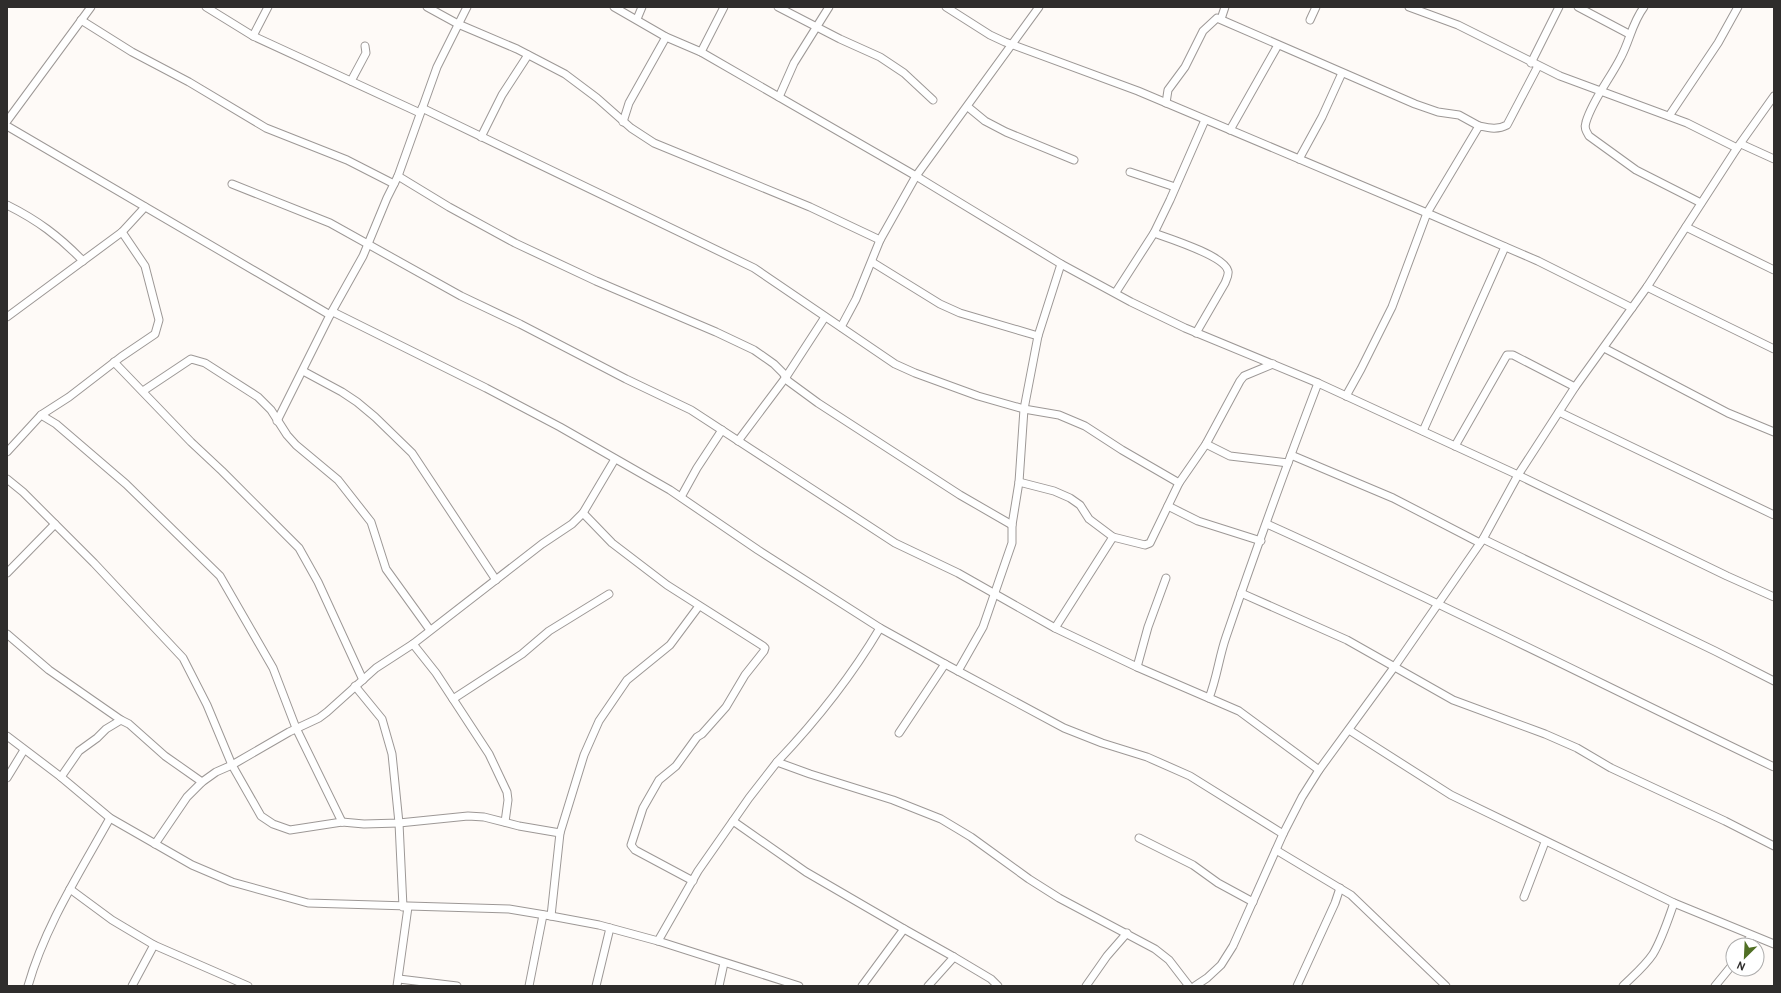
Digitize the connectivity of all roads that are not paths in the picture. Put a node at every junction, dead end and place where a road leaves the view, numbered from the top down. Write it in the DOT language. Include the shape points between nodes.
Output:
graph roads {
  1 [pos="91,7"];
  2 [pos="206,7"];
  3 [pos="268,7"];
  4 [pos="427,7"];
  5 [pos="467,7"];
  6 [pos="614,7"];
  7 [pos="642,7"];
  8 [pos="724,7"];
  9 [pos="778,7"];
  10 [pos="829,7"];
  11 [pos="946,7"];
  12 [pos="1039,7"];
  13 [pos="1225,7"];
  14 [pos="1316,7"];
  15 [pos="1409,7"];
  16 [pos="1559,7"];
  17 [pos="1578,7"];
  18 [pos="1644,7"];
  19 [pos="1738,7"];
  20 [pos="636,19"];
  21 [pos="1221,19"];
  22 [pos="81,20"];
  23 [pos="1310,20"];
  24 [pos="458,24"];
  25 [pos="816,28"];
  26 [pos="1629,34"];
  27 [pos="253,36"];
  28 [pos="666,37"];
  29 [pos="1012,44"];
  30 [pos="1278,45"];
  31 [pos="365,46"];
  32 [pos="701,52"];
  33 [pos="528,55"];
  34 [pos="1531,62"];
  35 [pos="1538,66"];
  36 [pos="1342,73"];
  37 [pos="351,81"];
  38 [pos="1601,92"];
  39 [pos="1774,96"];
  40 [pos="779,97"];
  41 [pos="933,100"];
  42 [pos="1166,103"];
  43 [pos="968,107"];
  44 [pos="421,111"];
  45 [pos="1669,116"];
  46 [pos="1204,120"];
  47 [pos="7,121"];
  48 [pos="623,122"];
  49 [pos="7,126"];
  50 [pos="1479,126"];
  51 [pos="1230,130"];
  52 [pos="481,137"];
  53 [pos="1739,146"];
  54 [pos="1299,159"];
  55 [pos="1774,159"];
  56 [pos="1074,160"];
  57 [pos="1130,172"];
  58 [pos="398,176"];
  59 [pos="916,176"];
  60 [pos="232,184"];
  61 [pos="394,184"];
  62 [pos="1175,187"];
  63 [pos="1701,203"];
  64 [pos="7,205"];
  65 [pos="145,207"];
  66 [pos="1427,213"];
  67 [pos="1686,227"];
  68 [pos="122,232"];
  69 [pos="1154,233"];
  70 [pos="880,240"];
  71 [pos="367,245"];
  72 [pos="1505,247"];
  73 [pos="83,261"];
  74 [pos="872,262"];
  75 [pos="1061,264"];
  76 [pos="1774,270"];
  77 [pos="1647,287"];
  78 [pos="1116,292"];
  79 [pos="1632,308"];
  80 [pos="332,313"];
  81 [pos="825,316"];
  82 [pos="7,317"];
  83 [pos="841,327"];
  84 [pos="1196,332"];
  85 [pos="1038,336"];
  86 [pos="1604,348"];
  87 [pos="1774,349"];
  88 [pos="114,362"];
  89 [pos="1273,364"];
  90 [pos="303,371"];
  91 [pos="786,377"];
  92 [pos="1318,383"];
  93 [pos="1575,387"];
  94 [pos="143,391"];
  95 [pos="1346,396"];
  96 [pos="1024,409"];
  97 [pos="1559,412"];
  98 [pos="42,415"];
  99 [pos="277,421"];
  100 [pos="722,430"];
  101 [pos="1423,431"];
  102 [pos="1774,432"];
  103 [pos="738,440"];
  104 [pos="1206,444"];
  105 [pos="1455,446"];
  106 [pos="7,452"];
  107 [pos="1291,455"];
  108 [pos="615,459"];
  109 [pos="1288,463"];
  110 [pos="1518,475"];
  111 [pos="7,479"];
  112 [pos="1019,482"];
  113 [pos="1179,483"];
  114 [pos="681,497"];
  115 [pos="1168,506"];
  116 [pos="584,513"];
  117 [pos="1774,515"];
  118 [pos="55,524"];
  119 [pos="1267,524"];
  120 [pos="1012,525"];
  121 [pos="1113,538"];
  122 [pos="1261,541"];
  123 [pos="1482,541"];
  124 [pos="7,573"];
  125 [pos="1166,578"];
  126 [pos="496,580"];
  127 [pos="996,593"];
  128 [pos="1241,593"];
  129 [pos="609,594"];
  130 [pos="1774,597"];
  131 [pos="1438,603"];
  132 [pos="699,606"];
  133 [pos="880,628"];
  134 [pos="1055,628"];
  135 [pos="430,630"];
  136 [pos="7,634"];
  137 [pos="413,644"];
  138 [pos="945,664"];
  139 [pos="1395,666"];
  140 [pos="1137,667"];
  141 [pos="958,671"];
  142 [pos="363,680"];
  143 [pos="1774,681"];
  144 [pos="355,686"];
  145 [pos="1209,698"];
  146 [pos="453,699"];
  147 [pos="121,720"];
  148 [pos="296,728"];
  149 [pos="1349,730"];
  150 [pos="899,733"];
  151 [pos="7,736"];
  152 [pos="24,750"];
  153 [pos="777,762"];
  154 [pos="232,766"];
  155 [pos="1774,767"];
  156 [pos="1319,770"];
  157 [pos="61,777"];
  158 [pos="7,778"];
  159 [pos="202,782"];
  160 [pos="110,818"];
  161 [pos="733,821"];
  162 [pos="342,822"];
  163 [pos="505,822"];
  164 [pos="399,823"];
  165 [pos="560,833"];
  166 [pos="1283,834"];
  167 [pos="1139,838"];
  168 [pos="1545,842"];
  169 [pos="155,844"];
  170 [pos="1774,846"];
  171 [pos="1276,850"];
  172 [pos="693,881"];
  173 [pos="1340,888"];
  174 [pos="70,889"];
  175 [pos="1524,896"];
  176 [pos="1253,902"];
  177 [pos="1674,902"];
  178 [pos="405,907"];
  179 [pos="547,915"];
  180 [pos="610,928"];
  181 [pos="904,929"];
  182 [pos="1127,933"];
  183 [pos="1751,936"];
  184 [pos="658,941"];
  185 [pos="1774,944"];
  186 [pos="154,945"];
  187 [pos="954,957"];
  188 [pos="724,963"];
  189 [pos="1725,974"];
  190 [pos="398,983"];
  191 [pos="28,986"];
  192 [pos="132,986"];
  193 [pos="246,986"];
  194 [pos="457,986"];
  195 [pos="529,986"];
  196 [pos="596,986"];
  197 [pos="719,986"];
  198 [pos="799,986"];
  199 [pos="862,986"];
  200 [pos="928,986"];
  201 [pos="998,986"];
  202 [pos="1086,986"];
  203 [pos="1189,986"];
  204 [pos="1195,986"];
  205 [pos="1297,986"];
  206 [pos="1446,986"];
  207 [pos="1623,986"];
  208 [pos="1715,986"];
  1 -- 22 [label="street"];
  2 -- 27 [label="street"];
  3 -- 27 [label="street"];
  4 -- 24 [label="street"];
  5 -- 24 [label="street"];
  6 -- 20 [label="street"];
  7 -- 20 [label="street"];
  8 -- 32 [label="street"];
  9 -- 25 [label="street"];
  10 -- 25 [label="street"];
  11 -- 29 [label="street" via="990,35"];
  12 -- 29 [label="street"];
  13 -- 21 [label="street"];
  14 -- 23 [label="street"];
  15 -- 34 [label="street" via="1458,25"];
  16 -- 34 [label="street"];
  17 -- 26 [label="street"];
  18 -- 26 [label="street"];
  19 -- 45 [label="street" via="1710,55"];
  20 -- 28 [label="street"];
  21 -- 30 [label="street"];
  21 -- 42 [label="street" via="1217,18 1203,31 1185,67 1168,90"];
  22 -- 47 [label="street"];
  22 -- 61 [label="street" via="266,128 346,160"];
  24 -- 33 [label="street"];
  24 -- 44 [label="street" via="436,67"];
  25 -- 40 [label="street" via="794,63"];
  25 -- 41 [label="street" via="880,57 904,73"];
  26 -- 38 [label="street" via="1622,56"];
  27 -- 37 [label="street"];
  28 -- 32 [label="street"];
  28 -- 48 [label="street" via="629,103"];
  29 -- 42 [label="street"];
  29 -- 43 [label="street"];
  30 -- 36 [label="street"];
  30 -- 51 [label="street"];
  31 -- 37 [label="street" via="366,53"];
  32 -- 40 [label="street"];
  33 -- 48 [label="street" via="565,74"];
  33 -- 52 [label="street" via="502,95"];
  34 -- 35 [label="street"];
  35 -- 38 [label="street"];
  35 -- 50 [label="street" via="1507,125 1493,129"];
  36 -- 50 [label="street" via="1415,104 1438,112 1460,115"];
  36 -- 54 [label="street"];
  37 -- 44 [label="street"];
  38 -- 45 [label="street"];
  38 -- 63 [label="street" via="1585,124 1589,136 1636,170"];
  39 -- 53 [label="street"];
  40 -- 59 [label="street"];
  42 -- 46 [label="street"];
  43 -- 56 [label="street" via="985,121 1006,132"];
  43 -- 59 [label="street"];
  44 -- 52 [label="street"];
  44 -- 58 [label="street"];
  45 -- 53 [label="street"];
  46 -- 51 [label="street"];
  46 -- 62 [label="street"];
  48 -- 70 [label="street" via="654,143"];
  49 -- 65 [label="street"];
  50 -- 66 [label="street"];
  51 -- 54 [label="street"];
  52 -- 81 [label="street" via="754,268"];
  53 -- 55 [label="street"];
  53 -- 63 [label="street"];
  54 -- 66 [label="street"];
  57 -- 62 [label="street"];
  58 -- 61 [label="street"];
  58 -- 91 [label="street" via="515,243 754,350 774,364"];
  59 -- 70 [label="street"];
  59 -- 75 [label="street"];
  60 -- 71 [label="street" via="330,223"];
  61 -- 71 [label="street"];
  62 -- 69 [label="street"];
  63 -- 67 [label="street"];
  64 -- 73 [label="street" via="62,239"];
  65 -- 68 [label="street"];
  65 -- 80 [label="street"];
  66 -- 72 [label="street"];
  66 -- 95 [label="street" via="1392,306"];
  67 -- 76 [label="street"];
  67 -- 77 [label="street"];
  68 -- 73 [label="street"];
  68 -- 88 [label="street" via="145,266 159,320 155,334"];
  69 -- 78 [label="street"];
  69 -- 84 [label="street" via="1201,250 1228,269 1225,283"];
  70 -- 74 [label="street"];
  71 -- 80 [label="street"];
  71 -- 100 [label="street" via="462,296 691,410"];
  72 -- 79 [label="street"];
  72 -- 101 [label="street"];
  73 -- 82 [label="street"];
  74 -- 83 [label="street"];
  74 -- 85 [label="street" via="940,304 960,313"];
  75 -- 78 [label="street"];
  75 -- 85 [label="street"];
  77 -- 79 [label="street"];
  77 -- 87 [label="street"];
  78 -- 84 [label="street" via="1131,302"];
  79 -- 86 [label="street"];
  80 -- 90 [label="street"];
  80 -- 108 [label="street" via="486,388"];
  81 -- 83 [label="street"];
  81 -- 91 [label="street"];
  83 -- 96 [label="street" via="896,364 915,373 978,396"];
  84 -- 89 [label="street"];
  85 -- 96 [label="street"];
  86 -- 93 [label="street"];
  86 -- 102 [label="street" via="1728,413"];
  88 -- 94 [label="street"];
  88 -- 98 [label="street"];
  89 -- 92 [label="street"];
  89 -- 104 [label="street" via="1244,376"];
  90 -- 99 [label="street"];
  90 -- 126 [label="street" via="357,402 412,452"];
  91 -- 103 [label="street"];
  91 -- 120 [label="street" via="818,403 960,495"];
  92 -- 95 [label="street"];
  92 -- 107 [label="street"];
  93 -- 97 [label="street"];
  93 -- 105 [label="street" via="1513,355 1507,355"];
  94 -- 99 [label="street" via="188,361 199,361 258,397 271,410"];
  94 -- 142 [label="street" via="299,548 318,582"];
  95 -- 101 [label="street"];
  96 -- 112 [label="street"];
  96 -- 113 [label="street" via="1059,415 1085,426"];
  97 -- 110 [label="street"];
  97 -- 117 [label="street"];
  98 -- 106 [label="street"];
  98 -- 148 [label="street" via="126,484 220,576 273,668"];
  99 -- 135 [label="street" via="296,445 338,480 371,522 386,569"];
  100 -- 103 [label="street"];
  100 -- 114 [label="street"];
  101 -- 105 [label="street"];
  103 -- 127 [label="street" via="895,543"];
  104 -- 109 [label="street" via="1230,456"];
  104 -- 113 [label="street"];
  105 -- 110 [label="street"];
  107 -- 109 [label="street"];
  107 -- 123 [label="street" via="1392,498"];
  108 -- 114 [label="street"];
  108 -- 116 [label="street"];
  109 -- 119 [label="street"];
  110 -- 123 [label="street"];
  110 -- 130 [label="street"];
  111 -- 118 [label="street"];
  112 -- 120 [label="street"];
  112 -- 121 [label="street" via="1070,498 1080,505 1089,519"];
  113 -- 115 [label="street"];
  114 -- 133 [label="street"];
  115 -- 121 [label="street" via="1148,545"];
  115 -- 122 [label="street" via="1198,521"];
  116 -- 126 [label="street"];
  116 -- 132 [label="street" via="612,543"];
  118 -- 124 [label="street"];
  118 -- 154 [label="street" via="184,658 208,705"];
  119 -- 122 [label="street"];
  119 -- 131 [label="street"];
  120 -- 127 [label="street" via="1012,543"];
  121 -- 134 [label="street"];
  122 -- 128 [label="street"];
  123 -- 131 [label="street"];
  123 -- 143 [label="street"];
  125 -- 140 [label="street"];
  126 -- 135 [label="street"];
  127 -- 134 [label="street"];
  127 -- 141 [label="street" via="983,627"];
  128 -- 139 [label="street" via="1347,640"];
  128 -- 145 [label="street" via="1219,656 1216,678"];
  129 -- 146 [label="street" via="549,631 522,654"];
  131 -- 139 [label="street"];
  131 -- 155 [label="street"];
  132 -- 165 [label="street" via="670,645 627,680 599,721 584,755"];
  132 -- 172 [label="street" via="765,648 726,707 697,737 676,766 660,780 643,808 631,845 635,850"];
  133 -- 138 [label="street"];
  133 -- 153 [label="street" via="832,700"];
  134 -- 140 [label="street"];
  135 -- 137 [label="street"];
  136 -- 147 [label="street" via="49,670"];
  137 -- 142 [label="street" via="376,668"];
  137 -- 146 [label="street"];
  138 -- 141 [label="street"];
  138 -- 150 [label="street"];
  139 -- 149 [label="street"];
  139 -- 170 [label="street" via="1453,700 1577,748 1611,768"];
  140 -- 145 [label="street"];
  141 -- 166 [label="street" via="1064,728 1147,757 1190,776"];
  142 -- 144 [label="street"];
  144 -- 148 [label="street" via="327,712"];
  144 -- 164 [label="street" via="382,719 392,754"];
  145 -- 156 [label="street" via="1239,711"];
  146 -- 163 [label="street" via="489,754 504,784 508,800"];
  147 -- 157 [label="street" via="79,751"];
  147 -- 159 [label="street"];
  148 -- 154 [label="street"];
  148 -- 162 [label="street"];
  149 -- 156 [label="street"];
  149 -- 168 [label="street" via="1451,795"];
  151 -- 152 [label="street"];
  152 -- 157 [label="street"];
  152 -- 158 [label="street"];
  153 -- 161 [label="street"];
  153 -- 182 [label="street" via="893,800 941,819 972,837 1059,898"];
  154 -- 159 [label="street" via="216,772"];
  154 -- 162 [label="street" via="261,816 273,824 290,830"];
  156 -- 166 [label="street"];
  157 -- 160 [label="street"];
  159 -- 169 [label="street" via="187,796"];
  160 -- 169 [label="street"];
  160 -- 174 [label="street"];
  161 -- 172 [label="street"];
  161 -- 181 [label="street" via="806,872"];
  162 -- 164 [label="street"];
  163 -- 164 [label="street" via="468,816"];
  163 -- 165 [label="street"];
  164 -- 178 [label="street"];
  165 -- 179 [label="street"];
  166 -- 171 [label="street"];
  167 -- 176 [label="street" via="1194,865 1218,883"];
  168 -- 175 [label="street"];
  168 -- 177 [label="street"];
  169 -- 178 [label="street" via="192,865 232,882 308,903"];
  171 -- 173 [label="street"];
  171 -- 176 [label="street"];
  172 -- 184 [label="street"];
  173 -- 205 [label="street"];
  173 -- 206 [label="street" via="1351,895"];
  174 -- 186 [label="street" via="112,920"];
  174 -- 191 [label="street" via="36,958"];
  176 -- 204 [label="street" via="1229,952 1216,969"];
  177 -- 183 [label="street"];
  177 -- 207 [label="street" via="1653,954"];
  178 -- 179 [label="street" via="508,909"];
  178 -- 190 [label="street"];
  179 -- 180 [label="street"];
  179 -- 195 [label="street"];
  180 -- 184 [label="street"];
  180 -- 196 [label="street"];
  181 -- 187 [label="street"];
  181 -- 199 [label="street"];
  182 -- 202 [label="street"];
  182 -- 203 [label="street" via="1155,949 1168,960"];
  183 -- 185 [label="street"];
  184 -- 188 [label="street"];
  186 -- 192 [label="street"];
  186 -- 193 [label="street"];
  187 -- 200 [label="street"];
  187 -- 201 [label="street"];
  188 -- 197 [label="street"];
  188 -- 198 [label="street"];
  189 -- 208 [label="street"];
  190 -- 194 [label="street"];
}
